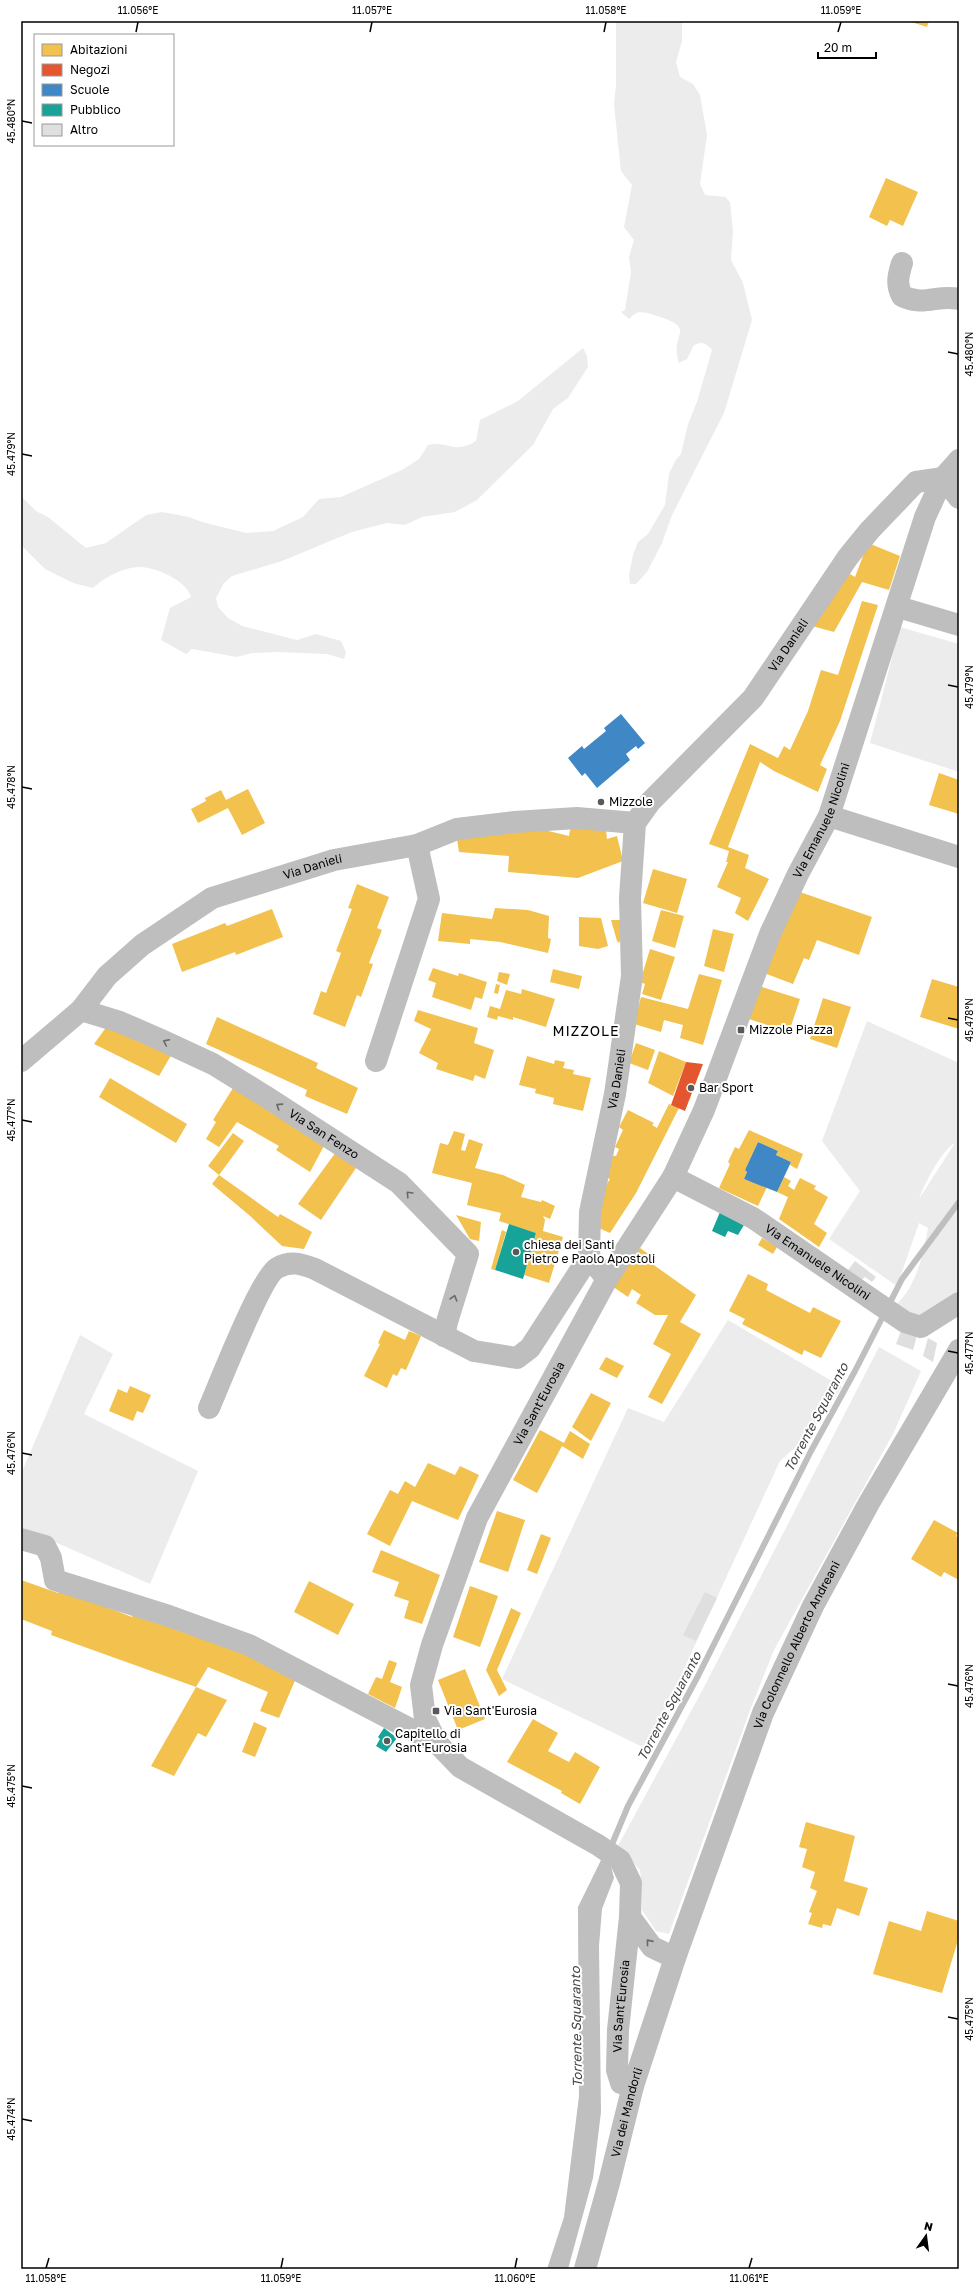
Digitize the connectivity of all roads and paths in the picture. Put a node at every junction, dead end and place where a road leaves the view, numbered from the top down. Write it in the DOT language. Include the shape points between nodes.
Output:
graph roads {
  1 [pos="902,263"];
  2 [pos="959,299"];
  3 [pos="959,460"];
  4 [pos="943,478"];
  5 [pos="959,498"];
  6 [pos="898,607"];
  7 [pos="959,625"];
  8 [pos="829,816"];
  9 [pos="635,823"];
  10 [pos="417,845"];
  11 [pos="959,857"];
  12 [pos="81,1010"];
  13 [pos="21,1061"];
  14 [pos="376,1061"];
  15 [pos="673,1178"];
  16 [pos="589,1257"];
  17 [pos="607,1279"];
  18 [pos="959,1303"];
  19 [pos="444,1336"];
  20 [pos="959,1350"];
  21 [pos="209,1408"];
  22 [pos="21,1539"];
  23 [pos="437,1743"];
  24 [pos="630,1917"];
  25 [pos="675,1958"];
  26 [pos="633,2086"];
  27 [pos="585,2269"];
  1 -- 2 [label="street" via="898,286 902,296 920,302 950,297"];
  3 -- 4 [label="street, Via Emanuele Nicolini"];
  4 -- 5 [label="street"];
  4 -- 6 [label="street, Via Emanuele Nicolini" via="925,517"];
  4 -- 9 [label="street, Via Danieli" via="916,482 870,530 848,556 753,698 650,802"];
  6 -- 7 [label="street"];
  6 -- 8 [label="street, Via Emanuele Nicolini"];
  8 -- 11 [label="street"];
  8 -- 15 [label="street, Via Emanuele Nicolini" via="770,934 704,1110"];
  9 -- 10 [label="street, Via Danieli" via="577,818 515,822 457,829"];
  9 -- 16 [label="street, Via Danieli" via="630,898 632,976 615,1094 590,1212"];
  10 -- 12 [label="street, Via Danieli" via="334,860 212,898 142,945 107,976"];
  10 -- 14 [label="street" via="430,899"];
  12 -- 13 [label="street"];
  19 -- 12 [label="street, Via San Fenzo, one-way" via="468,1254 399,1183 213,1064 120,1022"];
  15 -- 17 [label="street, Via Emanuele Nicolini"];
  15 -- 18 [label="street, Via Emanuele Nicolini" via="753,1218 905,1322 921,1327"];
  16 -- 17 [label="street"];
  16 -- 19 [label="street" via="530,1348 517,1358 474,1351"];
  17 -- 23 [label="street, Via Sant'Eurosia" via="477,1518 460,1564 421,1685 425,1719"];
  19 -- 21 [label="street" via="316,1269 295,1262 276,1268 257,1298"];
  20 -- 25 [label="street, Via Colonnello Alberto Andreani" via="869,1503 813,1606 763,1713"];
  22 -- 23 [label="street" via="45,1546 51,1558 55,1580 162,1614 248,1646"];
  23 -- 24 [label="street, Via Sant'Eurosia" via="460,1767 620,1860 631,1883"];
  25 -- 24 [label="street, one-way" via="652,1947"];
  24 -- 26 [label="street, Via Sant'Eurosia" via="618,2030 617,2070 621,2083"];
  25 -- 26 [label="street, Via dei Mandorli"];
  26 -- 27 [label="street, Via dei Mandorli"];
}
